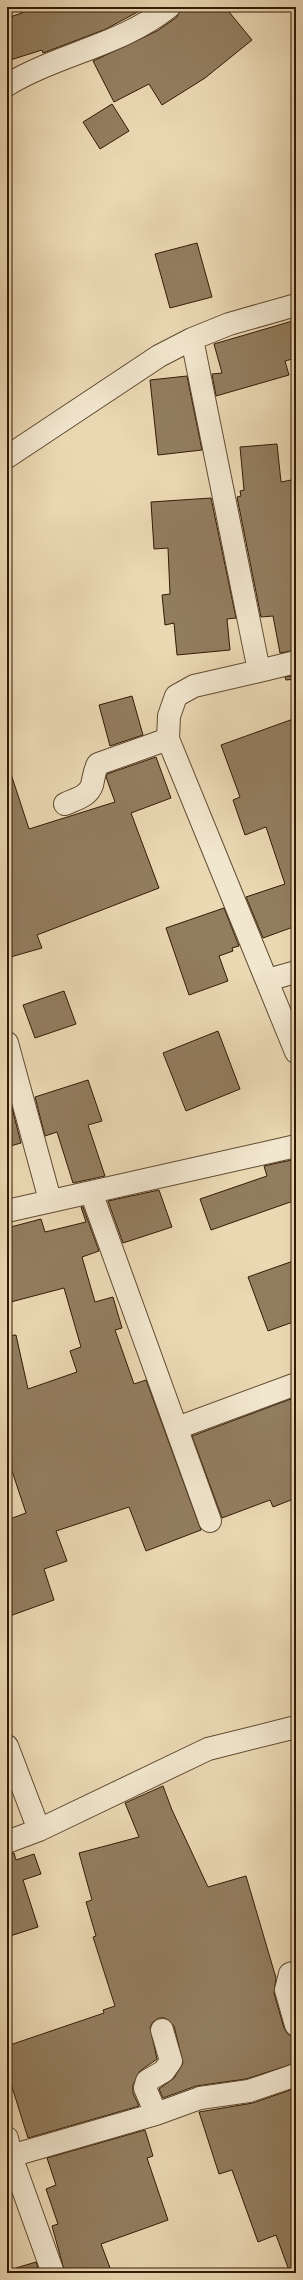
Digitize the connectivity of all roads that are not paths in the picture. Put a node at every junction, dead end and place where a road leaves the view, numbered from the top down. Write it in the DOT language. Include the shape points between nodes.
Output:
graph roads {
  1 [pos="169,7"];
  2 [pos="7,85"];
  3 [pos="296,305"];
  4 [pos="192,339"];
  5 [pos="7,457"];
  6 [pos="295,666"];
  7 [pos="259,672"];
  8 [pos="168,739"];
  9 [pos="65,804"];
  10 [pos="296,972"];
  11 [pos="267,980"];
  12 [pos="7,1043"];
  13 [pos="296,1052"];
  14 [pos="296,1146"];
  15 [pos="91,1192"];
  16 [pos="50,1200"];
  17 [pos="7,1211"];
  18 [pos="296,1384"];
  19 [pos="177,1428"];
  20 [pos="210,1521"];
  21 [pos="296,1727"];
  22 [pos="7,1746"];
  23 [pos="39,1830"];
  24 [pos="7,1842"];
  25 [pos="296,1972"];
  26 [pos="296,2025"];
  27 [pos="162,2030"];
  28 [pos="296,2075"];
  29 [pos="156,2114"];
  30 [pos="8,2150"];
  31 [pos="52,2273"];
  1 -- 2 [label="street" via="156,18 96,47 27,73"];
  3 -- 4 [label="street" via="229,324"];
  4 -- 5 [label="street" via="159,356"];
  4 -- 7 [label="street"];
  6 -- 7 [label="street"];
  7 -- 8 [label="street" via="194,686 176,696 169,716"];
  8 -- 9 [label="street" via="98,764 86,795"];
  8 -- 11 [label="street"];
  10 -- 11 [label="street"];
  11 -- 13 [label="street"];
  12 -- 16 [label="street"];
  14 -- 15 [label="street"];
  15 -- 16 [label="street"];
  15 -- 19 [label="street"];
  16 -- 17 [label="street"];
  18 -- 19 [label="street"];
  19 -- 20 [label="street"];
  21 -- 23 [label="street" via="208,1750"];
  22 -- 23 [label="street"];
  23 -- 24 [label="street"];
  25 -- 26 [label="street" via="290,1974 286,1990"];
  27 -- 29 [label="street" via="171,2061 164,2071 147,2081 144,2088"];
  28 -- 29 [label="street" via="249,2091 200,2098"];
  29 -- 30 [label="street"];
  30 -- 31 [label="street"];
}
